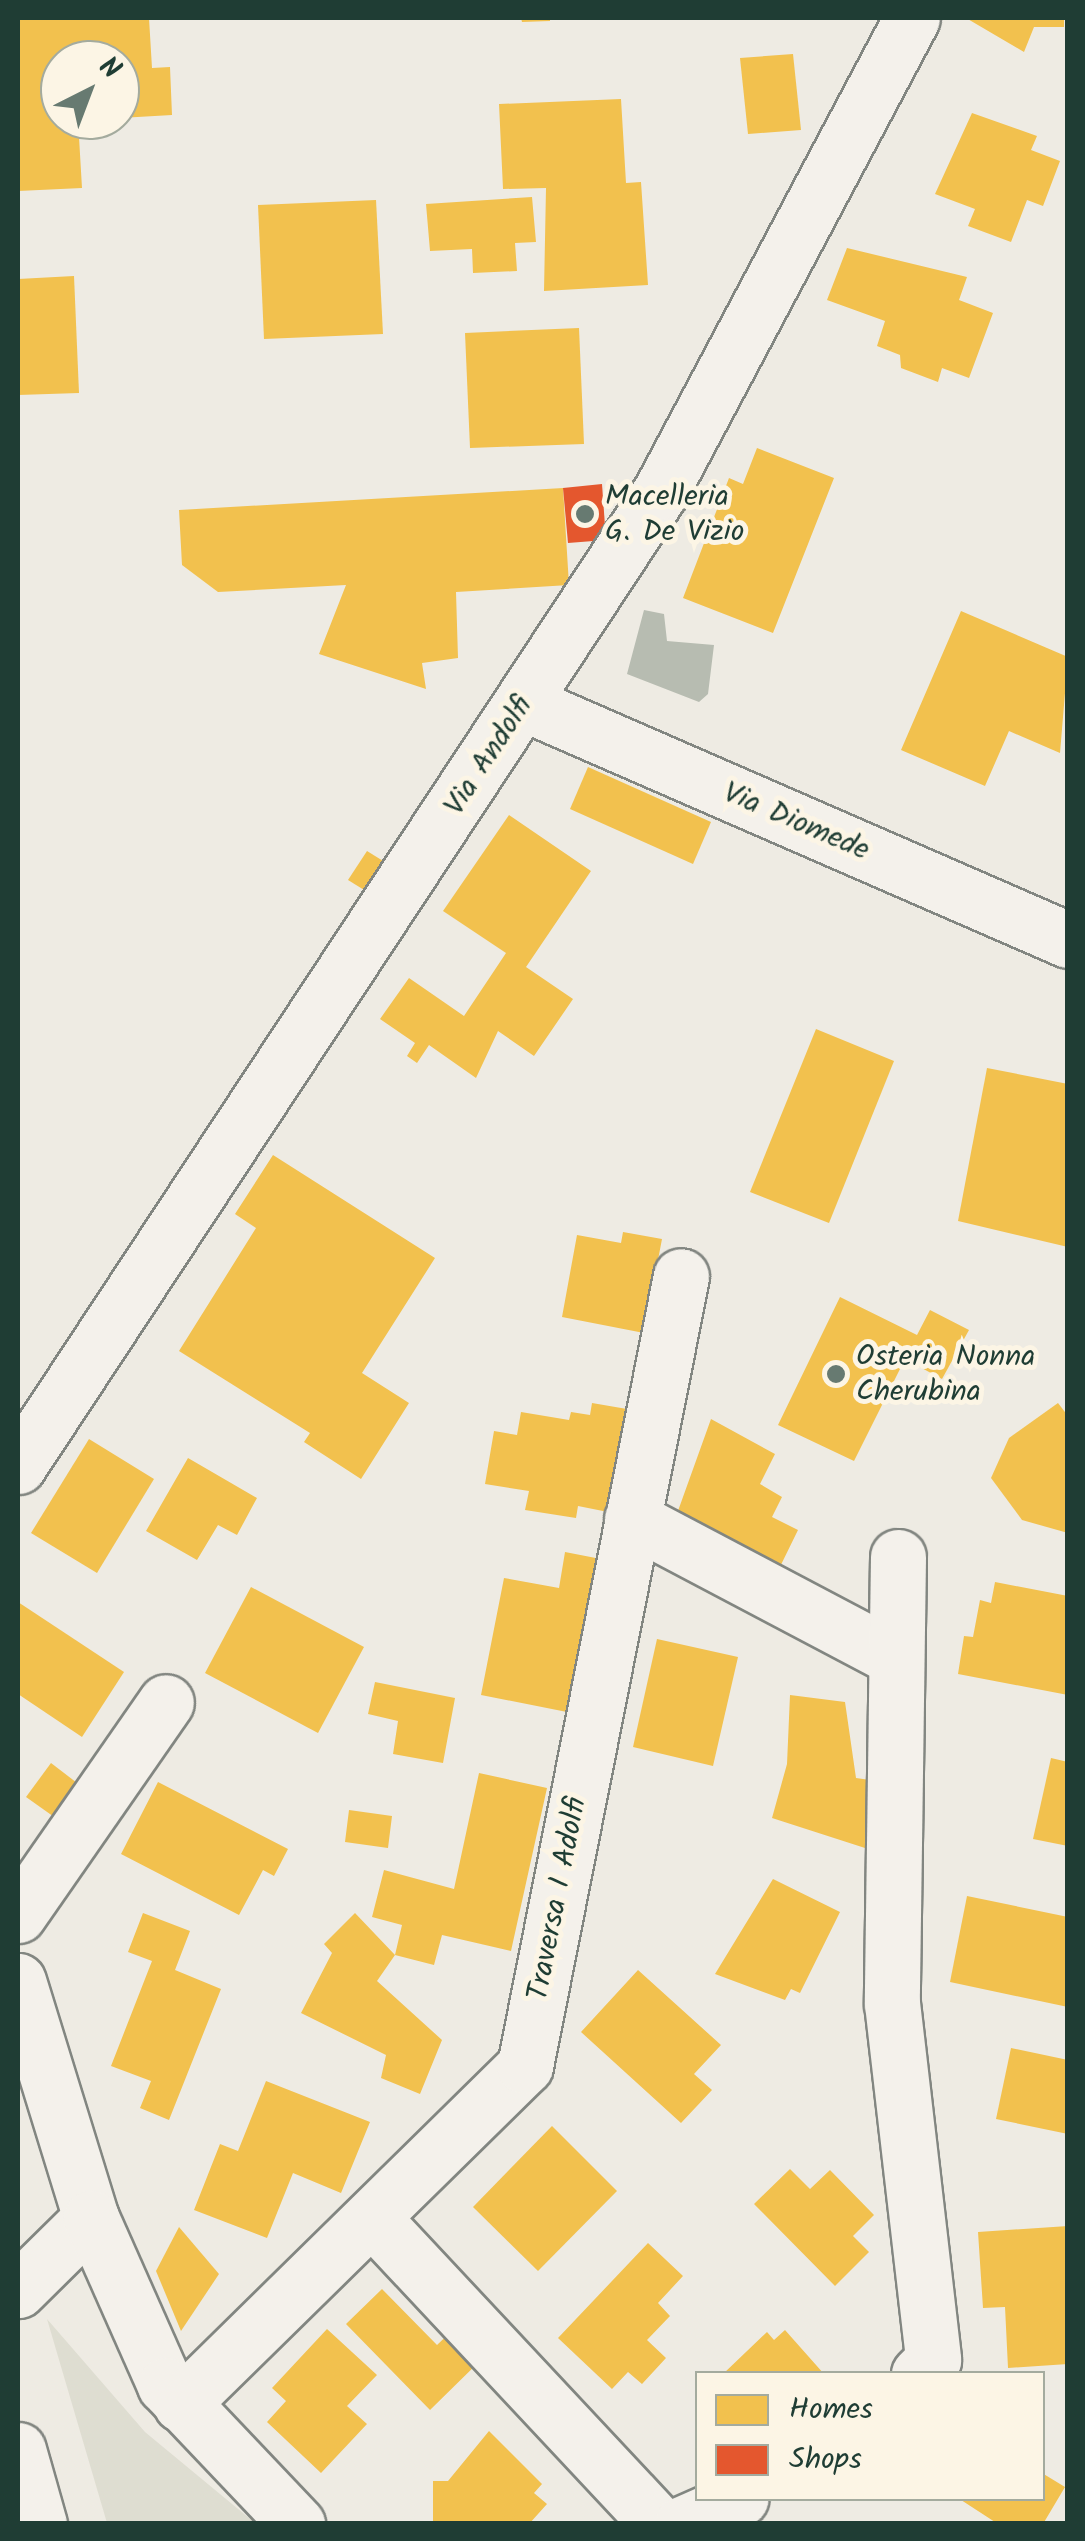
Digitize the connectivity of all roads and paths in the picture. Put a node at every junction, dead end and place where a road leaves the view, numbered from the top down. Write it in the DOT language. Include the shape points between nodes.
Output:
graph roads {
  1 [pos="912,18"];
  2 [pos="524,704"];
  3 [pos="1068,940"];
  4 [pos="680,1276"];
  5 [pos="21,1455"];
  6 [pos="632,1520"];
  7 [pos="898,1557"];
  8 [pos="896,1658"];
  9 [pos="166,1702"];
  10 [pos="18,1915"];
  11 [pos="18,1981"];
  12 [pos="91,2218"];
  13 [pos="372,2218"];
  14 [pos="32,2278"];
  15 [pos="922,2371"];
  16 [pos="181,2404"];
  17 [pos="18,2450"];
  18 [pos="734,2501"];
  19 [pos="39,2524"];
  20 [pos="297,2524"];
  21 [pos="658,2524"];
  22 [pos="682,2524"];
  1 -- 2 [label="main road, Via Andolfi" via="711,405"];
  2 -- 3 [label="main road, Via Diomede"];
  2 -- 5 [label="main road, Via Andolfi"];
  4 -- 6 [label="main road, Traversa I Adolfi"];
  6 -- 8 [label="main road"];
  6 -- 13 [label="main road, Traversa I Adolfi" via="525,2066"];
  7 -- 8 [label="main road"];
  8 -- 15 [label="main road" via="892,2003 934,2360"];
  9 -- 10 [label="main road"];
  11 -- 12 [label="main road"];
  12 -- 14 [label="main road"];
  12 -- 16 [label="main road" via="146,2348"];
  13 -- 16 [label="main road, Traversa I Adolfi"];
  13 -- 21 [label="main road"];
  16 -- 20 [label="main road"];
  17 -- 19 [label="main road"];
  18 -- 22 [label="main road"];
}
